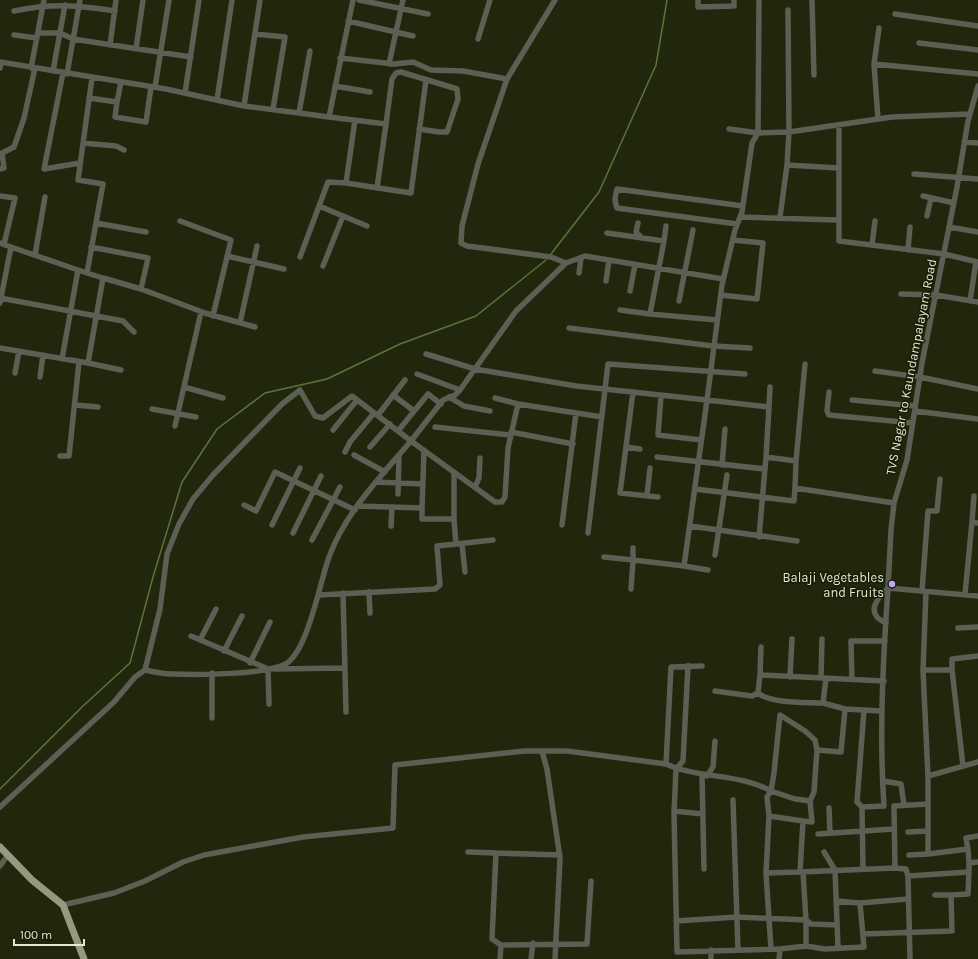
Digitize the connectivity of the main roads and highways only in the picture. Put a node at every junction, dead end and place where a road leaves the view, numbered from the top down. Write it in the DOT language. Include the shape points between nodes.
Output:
graph roads {
  1 [pos="0,847"];
  2 [pos="84,959"];
  1 -- 2 [label="main road" via="32,880 63,905"];
}
